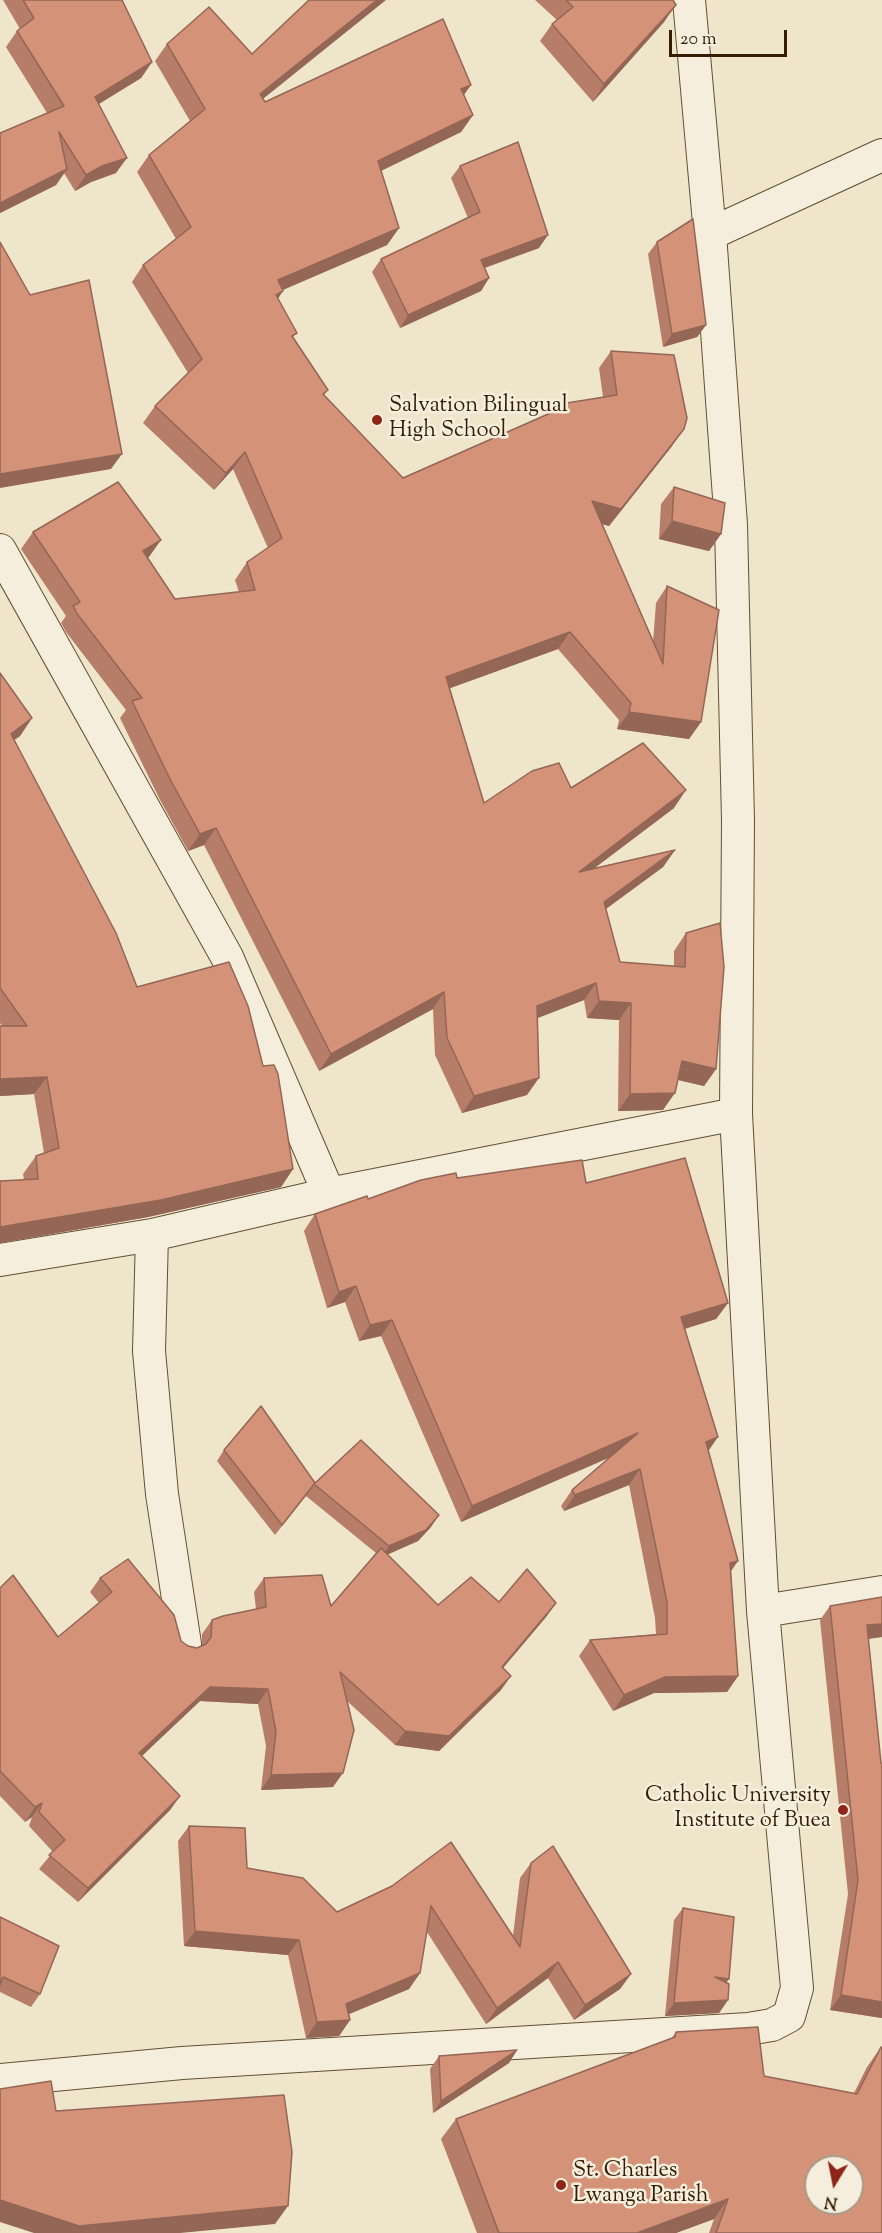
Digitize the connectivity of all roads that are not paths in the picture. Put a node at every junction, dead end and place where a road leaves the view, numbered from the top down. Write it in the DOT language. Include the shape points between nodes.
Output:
graph roads {
  1 [pos="689,0"];
  2 [pos="882,155"];
  3 [pos="710,234"];
  4 [pos="0,550"];
  5 [pos="736,1114"];
  6 [pos="329,1194"];
  7 [pos="152,1234"];
  8 [pos="0,1260"];
  9 [pos="882,1592"];
  10 [pos="763,1611"];
  11 [pos="185,1644"];
  12 [pos="0,2080"];
  1 -- 3 [label="street"];
  2 -- 3 [label="street"];
  3 -- 5 [label="street" via="731,525 738,820"];
  4 -- 6 [label="street" via="227,957"];
  5 -- 6 [label="street"];
  5 -- 10 [label="street"];
  6 -- 7 [label="street"];
  7 -- 8 [label="street"];
  7 -- 11 [label="street" via="149,1351 162,1494"];
  9 -- 10 [label="street"];
  10 -- 12 [label="street" via="797,1988 789,2016 772,2025 748,2029 182,2063"];
}
